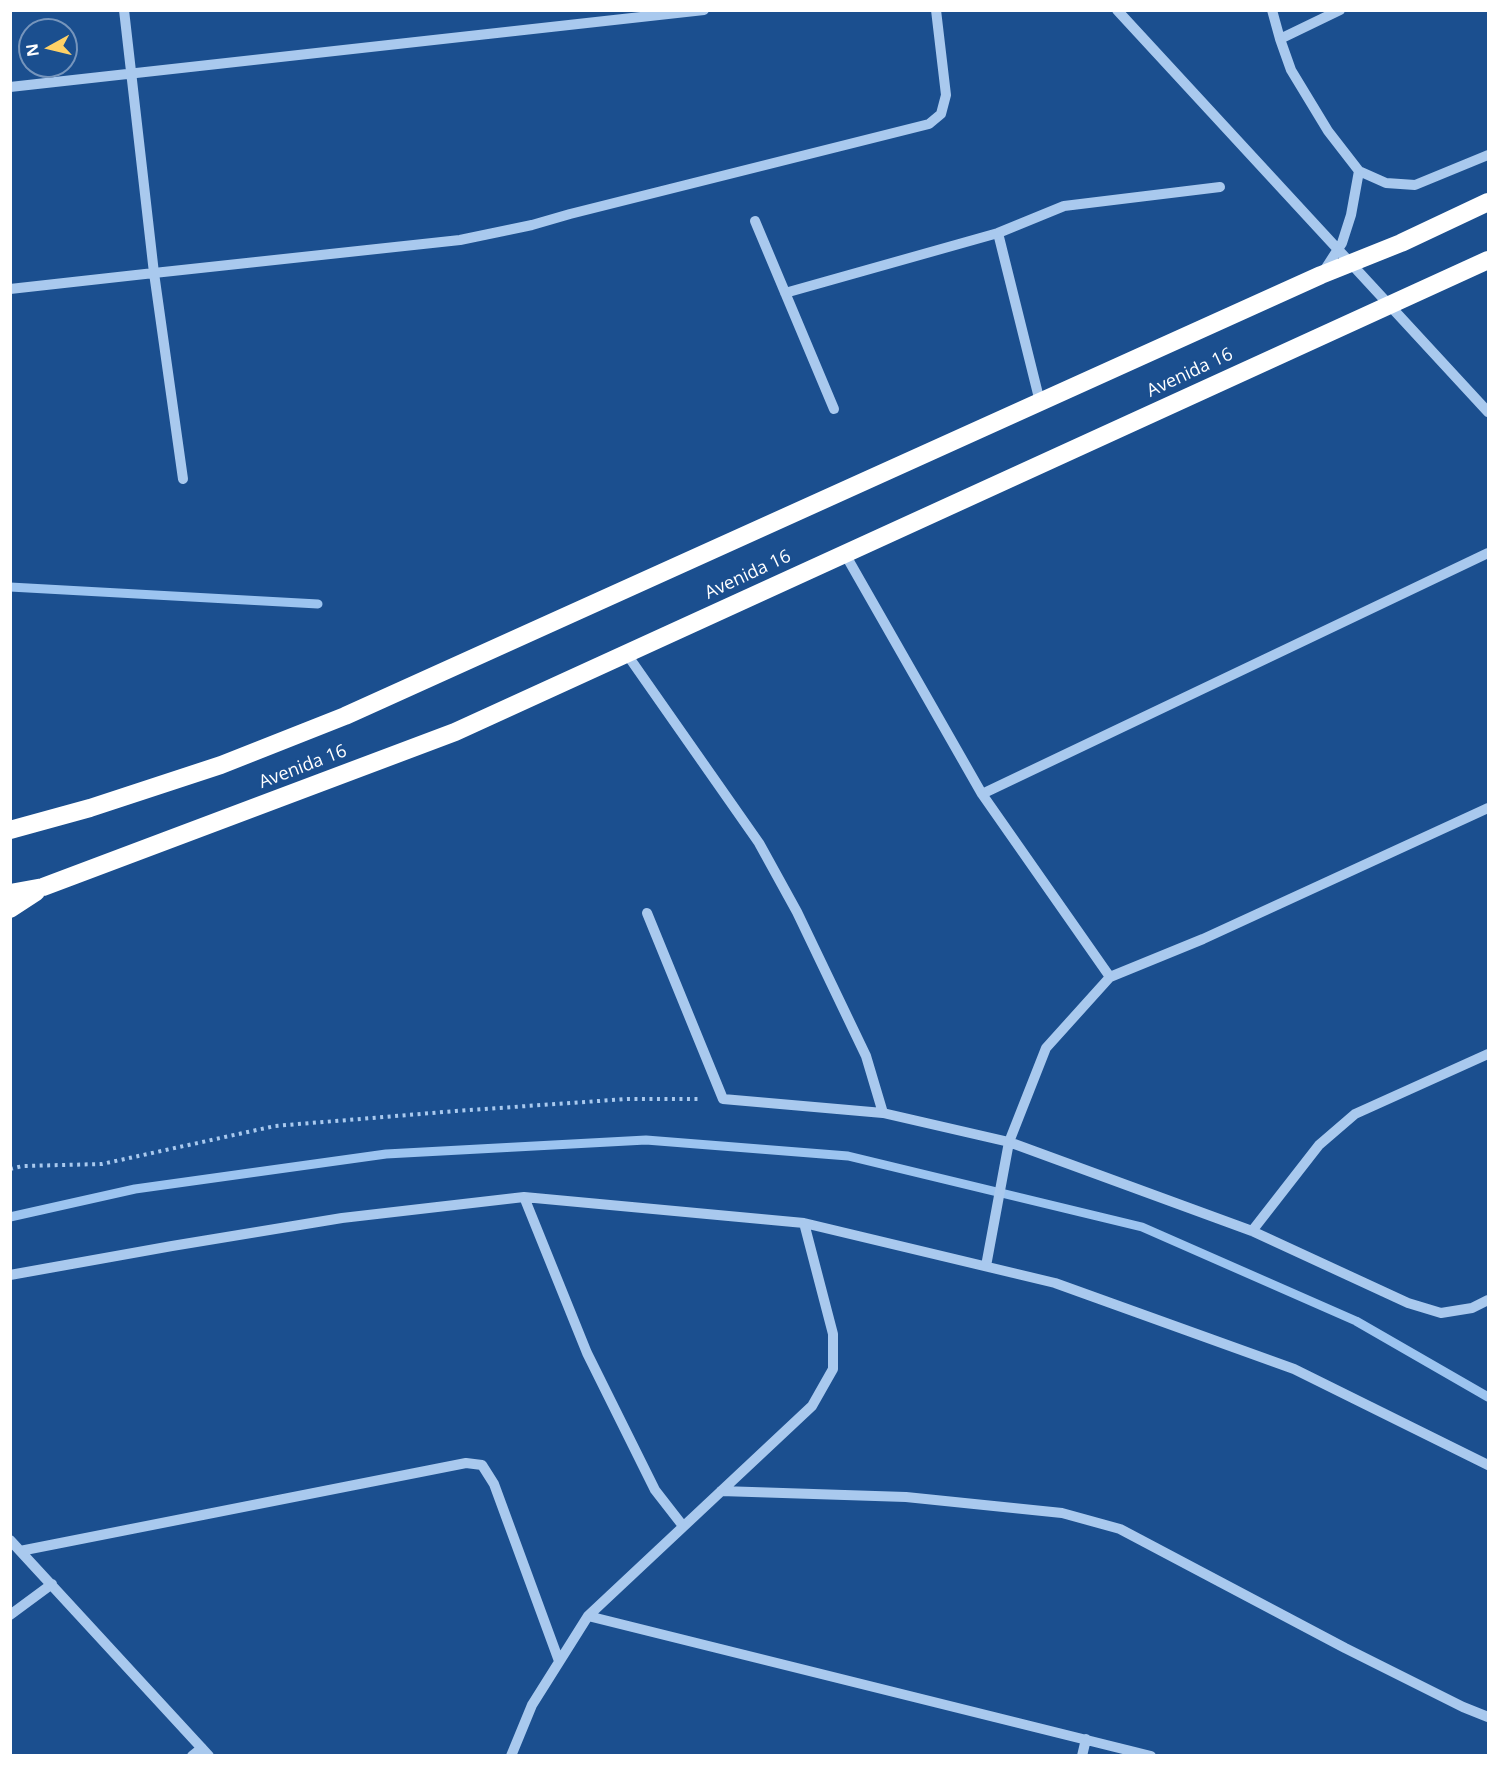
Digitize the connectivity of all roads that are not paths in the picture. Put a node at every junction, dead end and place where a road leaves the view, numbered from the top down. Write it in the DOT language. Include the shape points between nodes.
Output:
graph roads {
  1 [pos="124,10"];
  2 [pos="704,10"];
  3 [pos="936,10"];
  4 [pos="1117,10"];
  5 [pos="1272,10"];
  6 [pos="1340,10"];
  7 [pos="1280,39"];
  8 [pos="132,72"];
  9 [pos="10,87"];
  10 [pos="1488,155"];
  11 [pos="1359,171"];
  12 [pos="1220,187"];
  13 [pos="1488,202"];
  14 [pos="755,221"];
  15 [pos="998,233"];
  16 [pos="1488,260"];
  17 [pos="154,273"];
  18 [pos="1321,275"];
  19 [pos="10,289"];
  20 [pos="785,293"];
  21 [pos="1040,402"];
  22 [pos="834,409"];
  23 [pos="1488,411"];
  24 [pos="183,479"];
  25 [pos="1488,553"];
  26 [pos="845,554"];
  27 [pos="626,653"];
  28 [pos="982,794"];
  29 [pos="1488,808"];
  30 [pos="10,830"];
  31 [pos="43,887"];
  32 [pos="10,893"];
  33 [pos="10,909"];
  34 [pos="647,913"];
  35 [pos="1110,977"];
  36 [pos="1488,1054"];
  37 [pos="883,1113"];
  38 [pos="1009,1142"];
  39 [pos="524,1197"];
  40 [pos="804,1223"];
  41 [pos="1252,1231"];
  42 [pos="986,1266"];
  43 [pos="10,1275"];
  44 [pos="1488,1300"];
  45 [pos="1488,1465"];
  46 [pos="721,1491"];
  47 [pos="683,1526"];
  48 [pos="10,1540"];
  49 [pos="20,1551"];
  50 [pos="52,1584"];
  51 [pos="10,1615"];
  52 [pos="588,1616"];
  53 [pos="559,1661"];
  54 [pos="1488,1717"];
  55 [pos="1086,1739"];
  56 [pos="206,1751"];
  57 [pos="192,1755"];
  58 [pos="511,1755"];
  59 [pos="1082,1755"];
  60 [pos="1151,1755"];
  1 -- 8 [label="street"];
  2 -- 8 [label="street"];
  3 -- 17 [label="street" via="946,95 941,114 929,124 460,240"];
  4 -- 23 [label="street"];
  5 -- 7 [label="street"];
  6 -- 7 [label="street"];
  7 -- 11 [label="street" via="1291,70 1328,131"];
  8 -- 9 [label="street"];
  8 -- 17 [label="street"];
  10 -- 11 [label="street" via="1415,185 1386,183"];
  11 -- 18 [label="street" via="1342,243"];
  12 -- 15 [label="street" via="1064,206"];
  13 -- 18 [label="highway, Avenida 16"];
  14 -- 20 [label="street"];
  15 -- 20 [label="street"];
  15 -- 21 [label="street"];
  16 -- 26 [label="highway, Avenida 16"];
  17 -- 19 [label="street"];
  17 -- 24 [label="street"];
  18 -- 21 [label="highway, Avenida 16"];
  20 -- 22 [label="street"];
  21 -- 30 [label="highway, Avenida 16" via="345,716 221,765"];
  25 -- 28 [label="street"];
  26 -- 27 [label="highway, Avenida 16"];
  26 -- 28 [label="street"];
  27 -- 31 [label="highway, Avenida 16" via="455,732"];
  27 -- 37 [label="street" via="765,853 866,1056"];
  28 -- 35 [label="street"];
  29 -- 35 [label="street" via="1203,939"];
  31 -- 32 [label="highway, Avenida 16"];
  31 -- 33 [label="highway"];
  34 -- 37 [label="street" via="723,1099"];
  35 -- 38 [label="street" via="1046,1048"];
  36 -- 41 [label="street" via="1355,1114 1319,1145"];
  37 -- 38 [label="street"];
  38 -- 41 [label="street"];
  38 -- 42 [label="street"];
  39 -- 40 [label="street"];
  39 -- 43 [label="street" via="342,1218"];
  39 -- 47 [label="street" via="587,1353 655,1490"];
  40 -- 42 [label="street"];
  40 -- 46 [label="street" via="833,1334 833,1369 812,1407"];
  41 -- 44 [label="street" via="1408,1303 1442,1313 1472,1308"];
  42 -- 45 [label="street" via="1055,1283 1294,1369"];
  46 -- 47 [label="street"];
  46 -- 54 [label="street" via="906,1497 1062,1513 1120,1529 1346,1648"];
  47 -- 52 [label="street"];
  48 -- 49 [label="street"];
  49 -- 50 [label="street"];
  49 -- 53 [label="street" via="466,1463 482,1465 494,1484"];
  50 -- 51 [label="street"];
  50 -- 56 [label="street"];
  52 -- 53 [label="street"];
  52 -- 55 [label="street"];
  53 -- 58 [label="street" via="532,1705"];
  55 -- 59 [label="street"];
  55 -- 60 [label="street"];
  56 -- 57 [label="street"];
}
